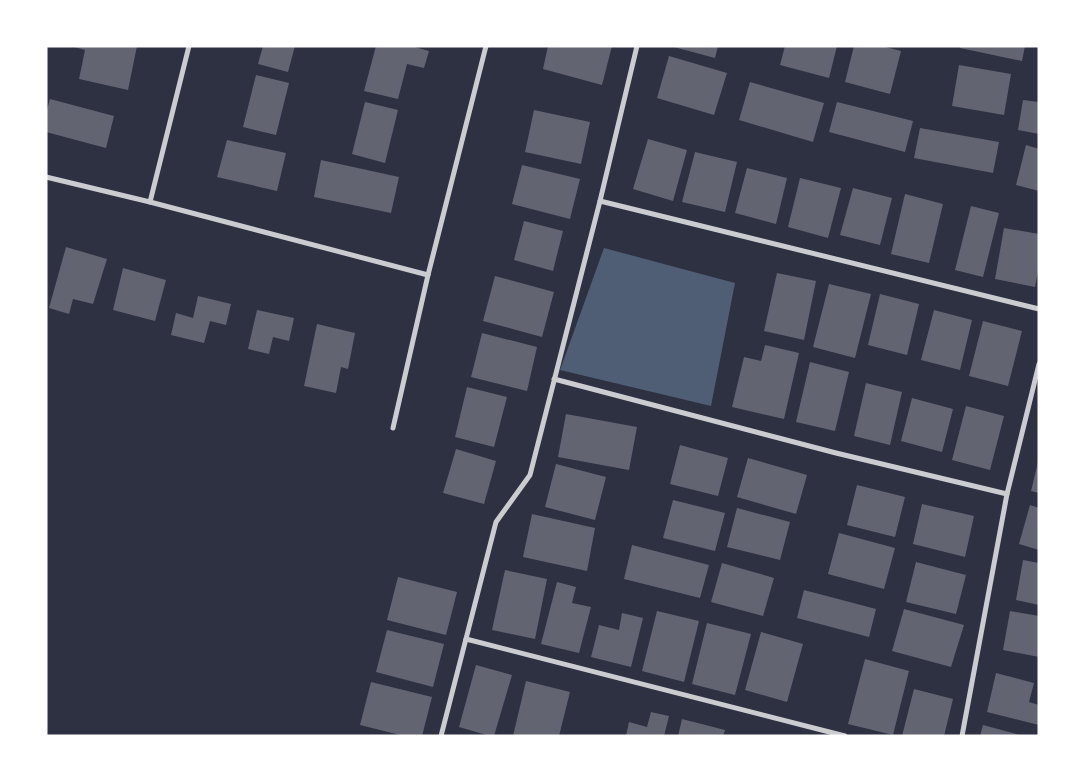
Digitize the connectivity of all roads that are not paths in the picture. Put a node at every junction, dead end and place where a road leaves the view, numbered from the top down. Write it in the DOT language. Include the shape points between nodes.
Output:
graph roads {
  1 [pos="189,46"];
  2 [pos="486,46"];
  3 [pos="637,46"];
  4 [pos="46,177"];
  5 [pos="600,201"];
  6 [pos="150,202"];
  7 [pos="428,274"];
  8 [pos="1039,309"];
  9 [pos="1039,364"];
  10 [pos="554,379"];
  11 [pos="393,428"];
  12 [pos="1007,494"];
  13 [pos="466,639"];
  14 [pos="441,736"];
  15 [pos="845,736"];
  16 [pos="962,736"];
  1 -- 6 [label="street"];
  2 -- 7 [label="street"];
  3 -- 5 [label="street"];
  4 -- 6 [label="street"];
  5 -- 8 [label="street"];
  5 -- 10 [label="street"];
  6 -- 7 [label="street"];
  7 -- 11 [label="street"];
  9 -- 12 [label="street"];
  10 -- 12 [label="street"];
  10 -- 13 [label="street" via="530,475 496,522"];
  12 -- 16 [label="street"];
  13 -- 14 [label="street"];
  13 -- 15 [label="street"];
}
